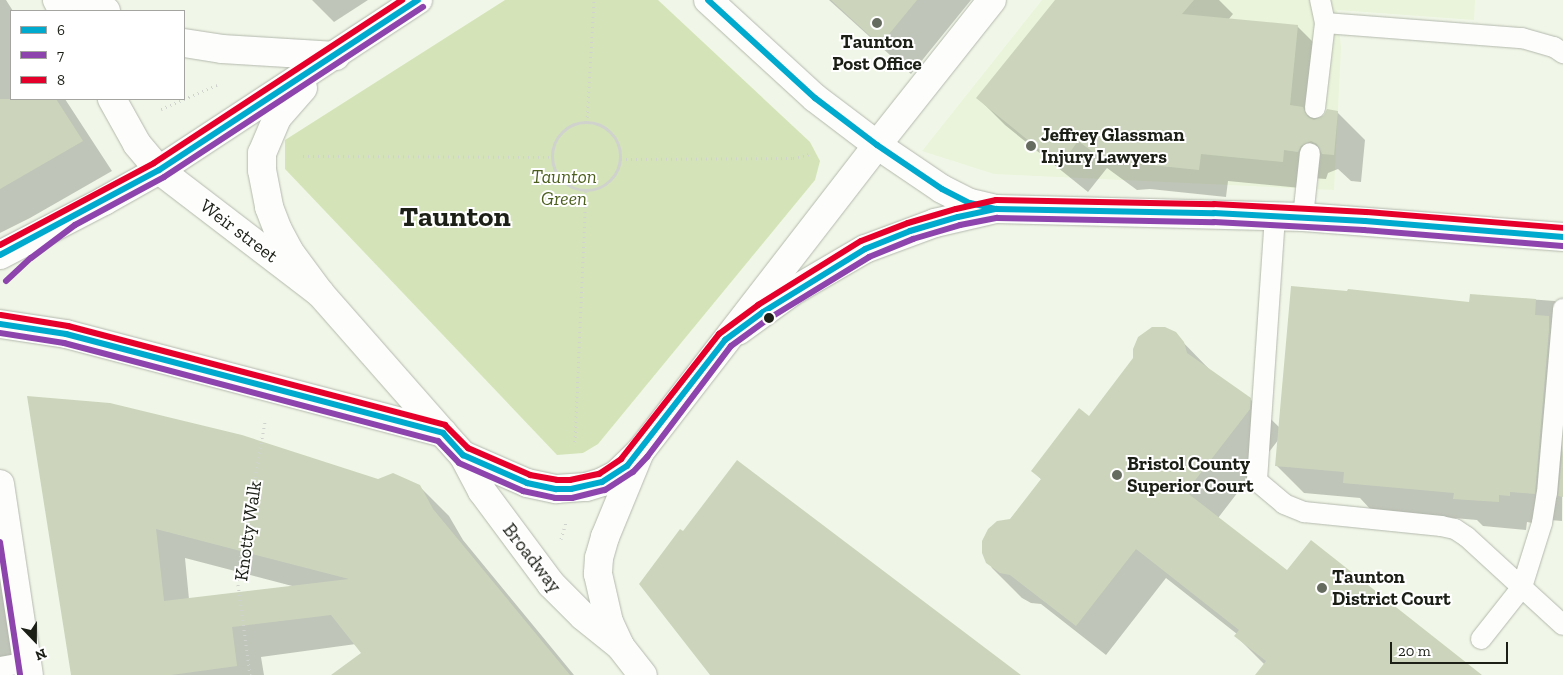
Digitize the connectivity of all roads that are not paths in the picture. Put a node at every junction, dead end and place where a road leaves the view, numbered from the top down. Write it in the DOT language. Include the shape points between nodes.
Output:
graph roads {
  1 [pos="87,0"];
  2 [pos="418,0"];
  3 [pos="708,0"];
  4 [pos="992,0"];
  5 [pos="1320,0"];
  6 [pos="104,10"];
  7 [pos="1325,24"];
  8 [pos="185,43"];
  9 [pos="1563,53"];
  10 [pos="336,56"];
  11 [pos="113,100"];
  12 [pos="1315,108"];
  13 [pos="877,145"];
  14 [pos="1310,153"];
  15 [pos="159,170"];
  16 [pos="996,209"];
  17 [pos="1275,216"];
  18 [pos="1303,217"];
  19 [pos="70,218"];
  20 [pos="1563,238"];
  21 [pos="0,254"];
  22 [pos="0,275"];
  23 [pos="320,293"];
  24 [pos="1563,309"];
  25 [pos="0,324"];
  26 [pos="725,340"];
  27 [pos="444,433"];
  28 [pos="640,452"];
  29 [pos="463,454"];
  30 [pos="0,484"];
  31 [pos="1522,587"];
  32 [pos="1563,624"];
  33 [pos="1481,639"];
  34 [pos="620,646"];
  35 [pos="0,666"];
  36 [pos="28,669"];
  37 [pos="643,675"];
  1 -- 6 [label="main road"];
  2 -- 10 [label="main road"];
  3 -- 13 [label="main road" via="815,98"];
  4 -- 13 [label="main road"];
  5 -- 7 [label="lane"];
  7 -- 9 [label="lane" via="1522,38 1554,47"];
  7 -- 12 [label="lane"];
  8 -- 10 [label="main road" via="222,49"];
  10 -- 15 [label="main road"];
  10 -- 23 [label="main road" via="277,118 262,153 264,188 278,230"];
  11 -- 15 [label="main road" via="137,144"];
  13 -- 16 [label="main road" via="942,189"];
  13 -- 26 [label="main road"];
  14 -- 18 [label="lane"];
  15 -- 19 [label="main road"];
  15 -- 23 [label="main road, Weir street"];
  16 -- 17 [label="main road"];
  16 -- 26 [label="main road" via="934,223 865,249 793,292"];
  17 -- 18 [label="main road"];
  17 -- 31 [label="lane" via="1257,481 1284,504 1304,512 1455,529"];
  18 -- 20 [label="main road"];
  19 -- 21 [label="main road"];
  19 -- 22 [label="main road" via="25,251"];
  23 -- 27 [label="main road"];
  24 -- 31 [label="lane" via="1545,508"];
  25 -- 27 [label="main road" via="66,334"];
  26 -- 28 [label="main road"];
  27 -- 29 [label="main road"];
  28 -- 29 [label="main road" via="616,475 602,482 586,487 556,489 527,483"];
  28 -- 34 [label="main road, Broadway" via="615,509 599,558 598,574 604,608"];
  29 -- 34 [label="main road, Broadway" via="482,491 551,584"];
  30 -- 36 [label="main road"];
  31 -- 32 [label="lane"];
  31 -- 33 [label="lane"];
  34 -- 37 [label="main road, Broadway"];
  35 -- 36 [label="lane"];
}
